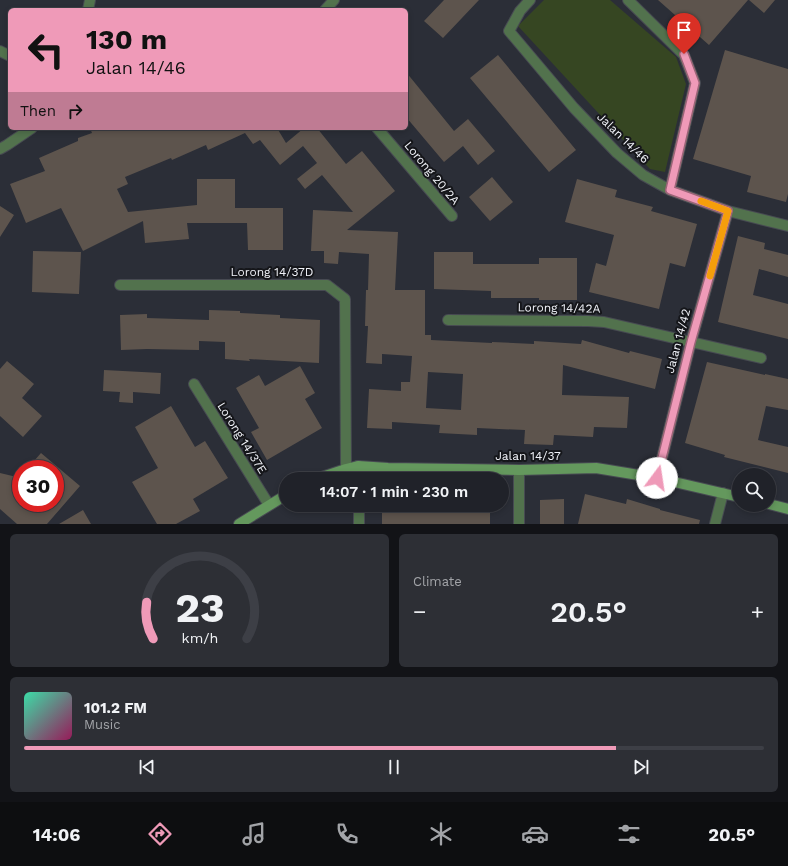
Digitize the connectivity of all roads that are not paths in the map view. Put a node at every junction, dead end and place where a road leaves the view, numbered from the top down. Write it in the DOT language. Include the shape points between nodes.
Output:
graph roads {
  1 [pos="334,0"];
  2 [pos="530,0"];
  3 [pos="628,0"];
  4 [pos="327,8"];
  5 [pos="29,130"];
  6 [pos="379,130"];
  7 [pos="0,149"];
  8 [pos="670,190"];
  9 [pos="728,211"];
  10 [pos="452,216"];
  11 [pos="788,226"];
  12 [pos="120,285"];
  13 [pos="448,320"];
  14 [pos="691,342"];
  15 [pos="761,358"];
  16 [pos="194,384"];
  17 [pos="358,466"];
  18 [pos="346,469"];
  19 [pos="519,470"];
  20 [pos="337,472"];
  21 [pos="358,472"];
  22 [pos="657,478"];
  23 [pos="722,493"];
  24 [pos="732,495"];
  25 [pos="279,499"];
  26 [pos="269,505"];
  27 [pos="776,506"];
  28 [pos="788,509"];
  29 [pos="359,512"];
  30 [pos="239,524"];
  31 [pos="359,524"];
  32 [pos="519,524"];
  33 [pos="715,524"];
  1 -- 4 [label="street"];
  2 -- 8 [label="street, Jalan 14/46" via="520,11 509,31 574,108 617,153 643,175"];
  3 -- 8 [label="street" via="684,54 695,83"];
  5 -- 7 [label="street"];
  6 -- 10 [label="street, Lorong 20/2A"];
  8 -- 9 [label="street, Jalan 14/46"];
  9 -- 11 [label="street, Jalan 14/46"];
  9 -- 14 [label="street, Jalan 14/42"];
  12 -- 18 [label="street, Lorong 14/37D" via="327,285 345,299"];
  13 -- 14 [label="street, Lorong 14/42A" via="588,320"];
  14 -- 15 [label="street, Lorong 14/42A"];
  14 -- 22 [label="street, Jalan 14/42"];
  16 -- 26 [label="street, Lorong 14/37E"];
  17 -- 18 [label="street, Jalan 14/37"];
  17 -- 19 [label="street, Jalan 14/37"];
  17 -- 21 [label="street"];
  18 -- 20 [label="street, Jalan 14/37"];
  19 -- 22 [label="street, Jalan 14/37" via="596,468"];
  19 -- 32 [label="street"];
  22 -- 23 [label="street, Jalan 14/37"];
  23 -- 24 [label="street, Jalan 14/37"];
  23 -- 33 [label="street"];
  25 -- 26 [label="street"];
  26 -- 30 [label="street"];
  27 -- 28 [label="street"];
  29 -- 31 [label="street"];
}
